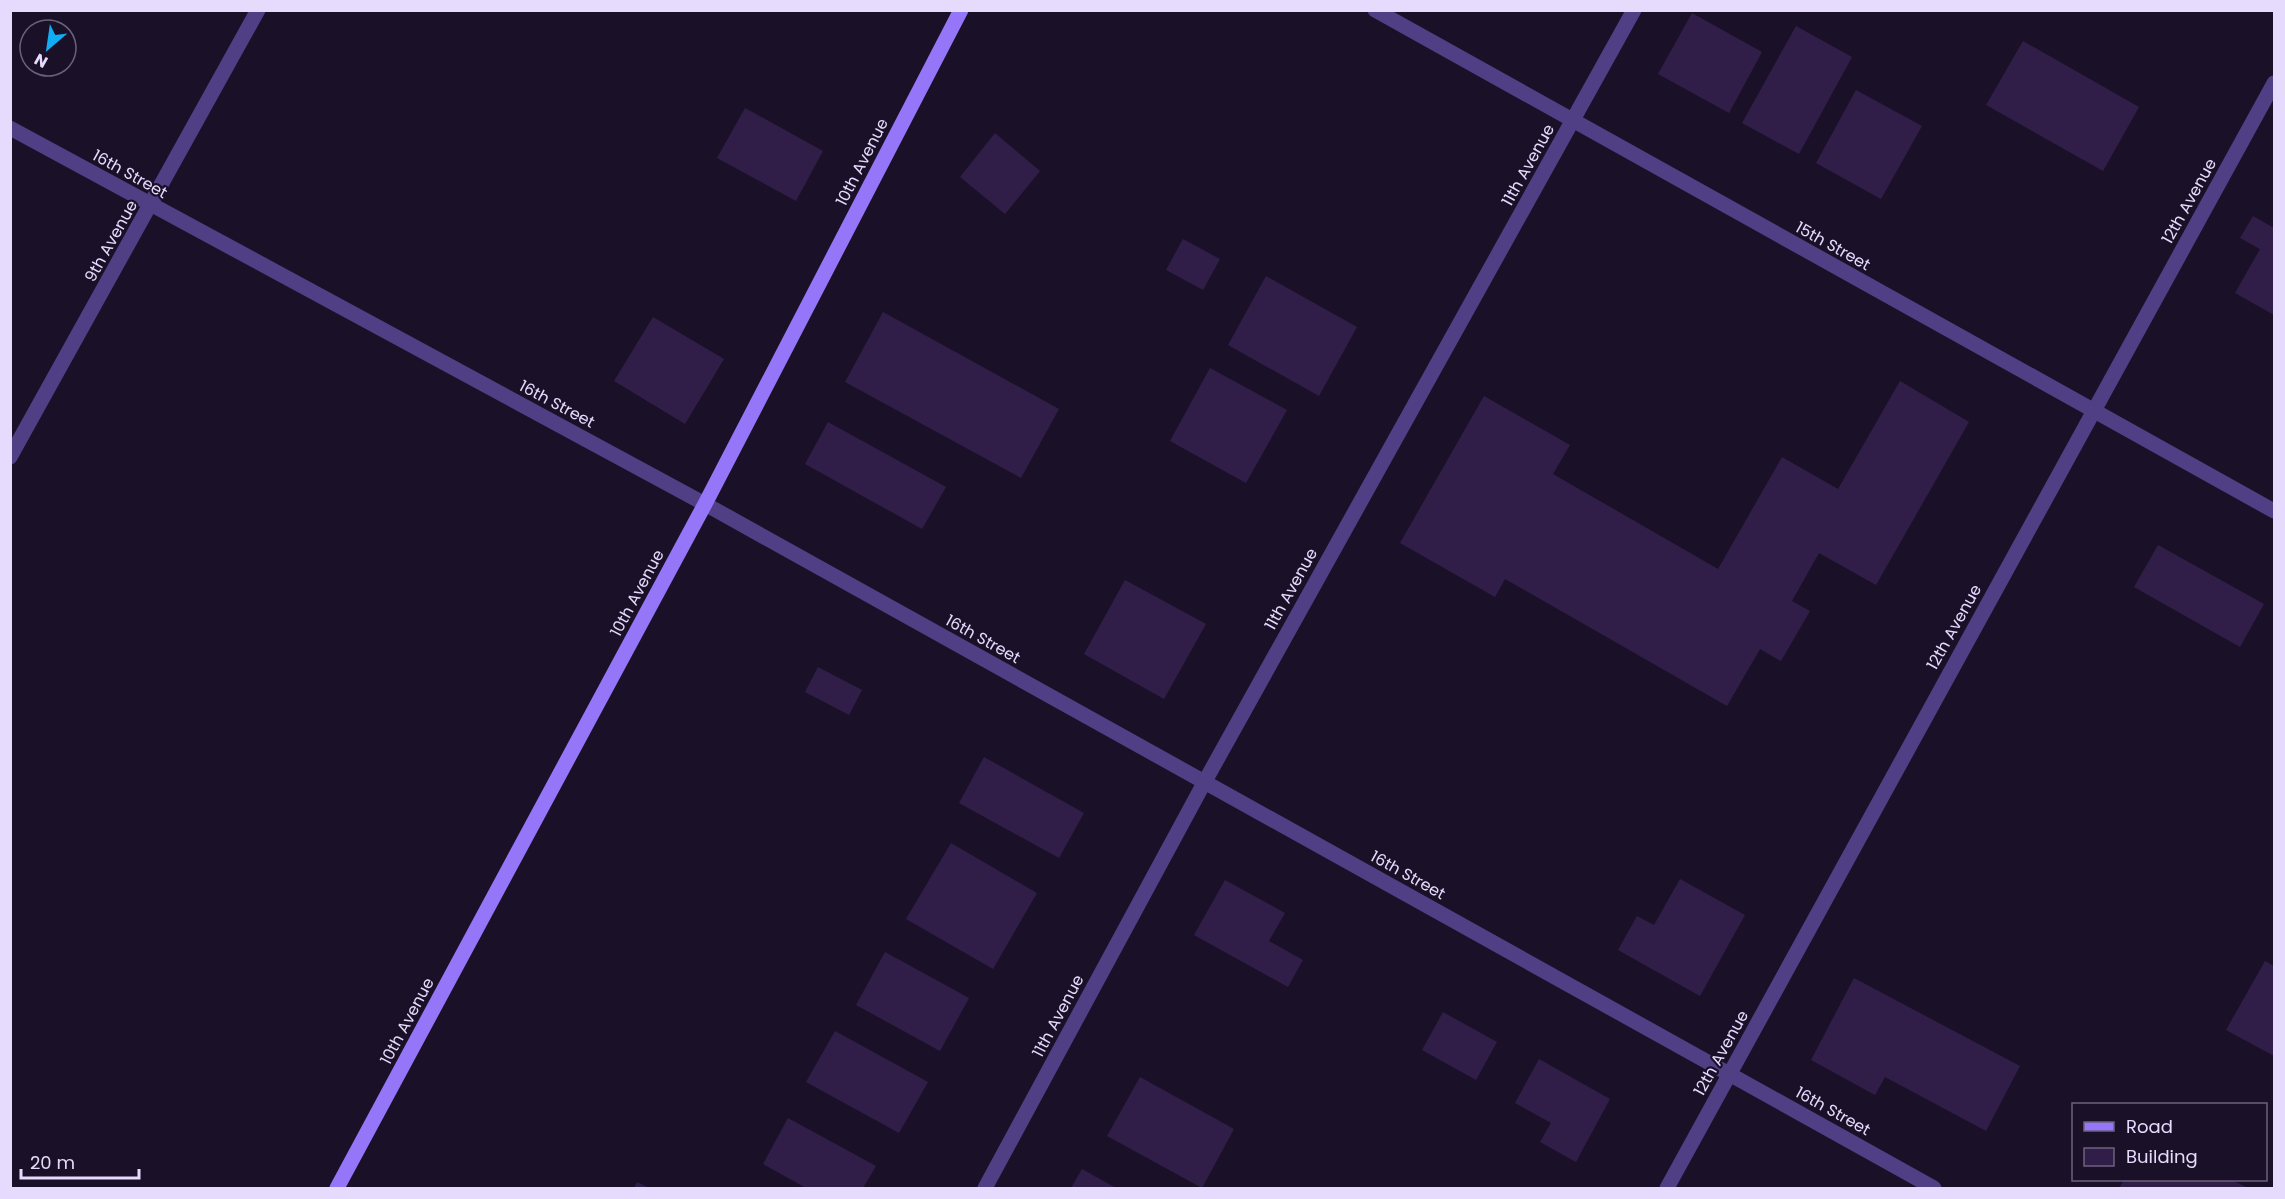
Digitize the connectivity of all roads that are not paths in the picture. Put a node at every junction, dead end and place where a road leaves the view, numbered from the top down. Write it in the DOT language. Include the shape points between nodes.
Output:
graph roads {
  1 [pos="258,10"];
  2 [pos="961,10"];
  3 [pos="1375,10"];
  4 [pos="1634,10"];
  5 [pos="2274,83"];
  6 [pos="1573,122"];
  7 [pos="10,128"];
  8 [pos="151,206"];
  9 [pos="2093,410"];
  10 [pos="10,457"];
  11 [pos="705,504"];
  12 [pos="2274,511"];
  13 [pos="1204,783"];
  14 [pos="1730,1074"];
  15 [pos="340,1187"];
  16 [pos="985,1188"];
  17 [pos="1667,1188"];
  18 [pos="1934,1188"];
  1 -- 8 [label="street, 9th Avenue"];
  2 -- 11 [label="street, 10th Avenue"];
  3 -- 6 [label="street, 15th Street"];
  4 -- 6 [label="street, 11th Avenue"];
  5 -- 9 [label="street, 12th Avenue"];
  6 -- 9 [label="street, 15th Street"];
  6 -- 13 [label="street, 11th Avenue"];
  7 -- 8 [label="street, 16th Street"];
  8 -- 10 [label="street, 9th Avenue"];
  8 -- 11 [label="street, 16th Street"];
  9 -- 12 [label="street, 15th Street"];
  9 -- 14 [label="street, 12th Avenue"];
  11 -- 13 [label="street, 16th Street"];
  11 -- 15 [label="street, 10th Avenue"];
  13 -- 14 [label="street, 16th Street"];
  13 -- 16 [label="street, 11th Avenue"];
  14 -- 17 [label="street, 12th Avenue"];
  14 -- 18 [label="street, 16th Street"];
}
